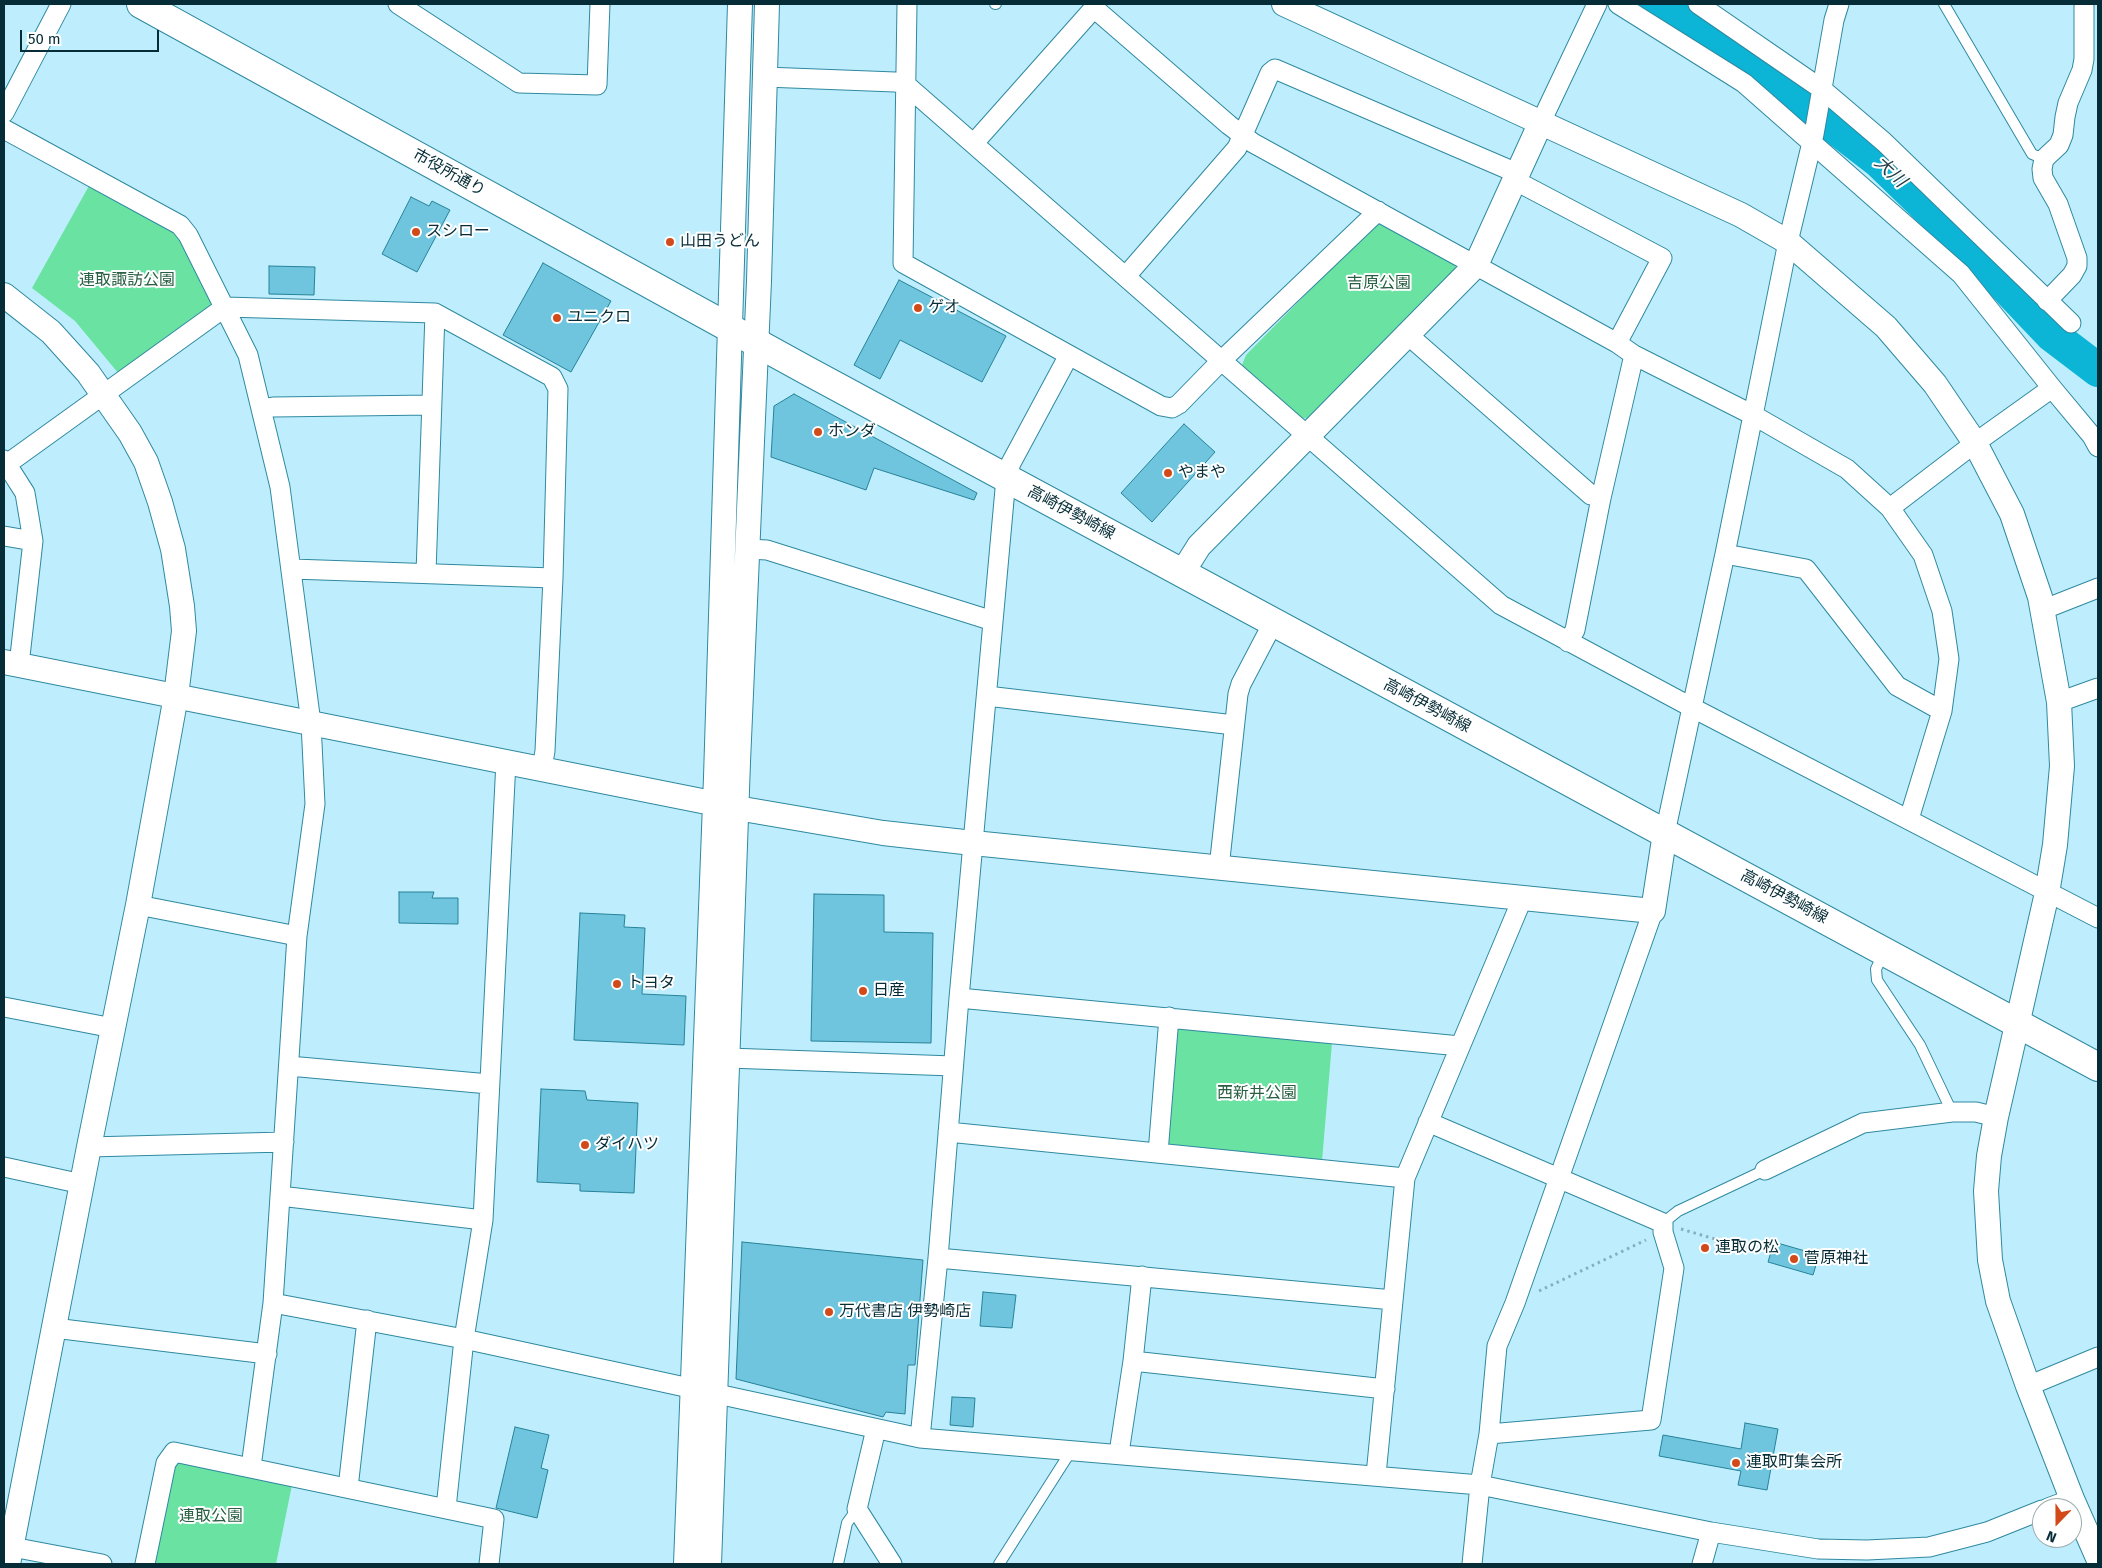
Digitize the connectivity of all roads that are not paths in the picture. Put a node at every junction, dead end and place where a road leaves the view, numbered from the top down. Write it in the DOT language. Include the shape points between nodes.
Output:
graph roads {
  1 [pos="62,4"];
  2 [pos="141,4"];
  3 [pos="398,4"];
  4 [pos="600,4"];
  5 [pos="740,4"];
  6 [pos="768,4"];
  7 [pos="906,4"];
  8 [pos="1284,4"];
  9 [pos="1597,4"];
  10 [pos="1618,4"];
  11 [pos="1698,4"];
  12 [pos="1839,4"];
  13 [pos="1944,4"];
  14 [pos="2084,4"];
  15 [pos="1095,6"];
  16 [pos="764,78"];
  17 [pos="905,84"];
  18 [pos="1822,94"];
  19 [pos="4,112"];
  20 [pos="1542,122"];
  21 [pos="4,129"];
  22 [pos="1242,135"];
  23 [pos="1813,139"];
  24 [pos="974,144"];
  25 [pos="2044,159"];
  26 [pos="1517,178"];
  27 [pos="1378,211"];
  28 [pos="1788,242"];
  29 [pos="1476,266"];
  30 [pos="1126,276"];
  31 [pos="4,295"];
  32 [pos="2047,302"];
  33 [pos="225,308"];
  34 [pos="435,313"];
  35 [pos="2071,323"];
  36 [pos="729,328"];
  37 [pos="1408,335"];
  38 [pos="757,343"];
  39 [pos="1616,343"];
  40 [pos="1069,354"];
  41 [pos="1634,355"];
  42 [pos="1221,361"];
  43 [pos="2052,388"];
  44 [pos="104,393"];
  45 [pos="432,406"];
  46 [pos="261,409"];
  47 [pos="1753,415"];
  48 [pos="1308,435"];
  49 [pos="1975,443"];
  50 [pos="2098,447"];
  51 [pos="5,462"];
  52 [pos="1006,478"];
  53 [pos="1601,498"];
  54 [pos="1890,508"];
  55 [pos="4,536"];
  56 [pos="33,541"];
  57 [pos="748,549"];
  58 [pos="1726,554"];
  59 [pos="292,569"];
  60 [pos="426,573"];
  61 [pos="1182,573"];
  62 [pos="553,578"];
  63 [pos="2098,588"];
  64 [pos="2042,610"];
  65 [pos="993,621"];
  66 [pos="1273,623"];
  67 [pos="1568,642"];
  68 [pos="12,663"];
  69 [pos="2098,688"];
  70 [pos="176,696"];
  71 [pos="987,696"];
  72 [pos="2059,702"];
  73 [pos="1691,707"];
  74 [pos="1942,711"];
  75 [pos="310,723"];
  76 [pos="1234,725"];
  77 [pos="506,761"];
  78 [pos="542,768"];
  79 [pos="726,806"];
  80 [pos="1909,819"];
  81 [pos="1665,833"];
  82 [pos="973,842"];
  83 [pos="1219,868"];
  84 [pos="2047,893"];
  85 [pos="1523,897"];
  86 [pos="138,905"];
  87 [pos="1653,911"];
  88 [pos="2098,918"];
  89 [pos="296,936"];
  90 [pos="1884,952"];
  91 [pos="959,998"];
  92 [pos="4,1007"];
  93 [pos="1168,1017"];
  94 [pos="2018,1024"];
  95 [pos="113,1028"];
  96 [pos="1460,1046"];
  97 [pos="728,1058"];
  98 [pos="289,1066"];
  99 [pos="953,1066"];
  100 [pos="2098,1066"];
  101 [pos="489,1084"];
  102 [pos="1952,1112"];
  103 [pos="1996,1117"];
  104 [pos="1428,1122"];
  105 [pos="948,1132"];
  106 [pos="284,1142"];
  107 [pos="88,1147"];
  108 [pos="1158,1153"];
  109 [pos="4,1167"];
  110 [pos="1765,1170"];
  111 [pos="1560,1177"];
  112 [pos="1404,1178"];
  113 [pos="82,1184"];
  114 [pos="280,1196"];
  115 [pos="483,1220"];
  116 [pos="1663,1228"];
  117 [pos="938,1258"];
  118 [pos="1142,1276"];
  119 [pos="1393,1300"];
  120 [pos="273,1303"];
  121 [pos="367,1320"];
  122 [pos="54,1328"];
  123 [pos="464,1340"];
  124 [pos="267,1354"];
  125 [pos="2098,1356"];
  126 [pos="1133,1361"];
  127 [pos="2028,1386"];
  128 [pos="692,1389"];
  129 [pos="1385,1390"];
  130 [pos="716,1393"];
  131 [pos="876,1428"];
  132 [pos="1489,1434"];
  133 [pos="920,1438"];
  134 [pos="1071,1451"];
  135 [pos="1119,1453"];
  136 [pos="251,1467"];
  137 [pos="1376,1475"];
  138 [pos="1480,1485"];
  139 [pos="348,1488"];
  140 [pos="2072,1498"];
  141 [pos="446,1508"];
  142 [pos="858,1509"];
  143 [pos="2032,1514"];
  144 [pos="2082,1521"];
  145 [pos="1711,1532"];
  146 [pos="10,1555"];
  147 [pos="1818,1556"];
  148 [pos="2098,1558"];
  149 [pos="102,1564"];
  150 [pos="145,1564"];
  151 [pos="489,1564"];
  152 [pos="686,1564"];
  153 [pos="709,1564"];
  154 [pos="838,1564"];
  155 [pos="892,1564"];
  156 [pos="999,1564"];
  157 [pos="1472,1564"];
  158 [pos="1702,1564"];
  1 -- 19 [label="street"];
  2 -- 36 [label="main road, 市役所通り"];
  3 -- 4 [label="street" via="519,83 597,85"];
  5 -- 36 [label="street"];
  6 -- 16 [label="street"];
  7 -- 17 [label="street"];
  8 -- 20 [label="street"];
  9 -- 20 [label="street"];
  10 -- 23 [label="street" via="1744,83"];
  11 -- 18 [label="street"];
  12 -- 18 [label="street"];
  13 -- 25 [label="lane" via="2032,154"];
  14 -- 25 [label="street" via="2082,70 2068,102 2059,145"];
  15 -- 22 [label="street"];
  15 -- 24 [label="street"];
  16 -- 17 [label="street"];
  16 -- 38 [label="street"];
  17 -- 24 [label="street"];
  17 -- 40 [label="street" via="902,263"];
  18 -- 23 [label="street"];
  18 -- 32 [label="street" via="1884,142"];
  20 -- 26 [label="street"];
  20 -- 28 [label="street" via="1741,215"];
  21 -- 33 [label="street" via="180,225"];
  22 -- 26 [label="street" via="1275,69"];
  22 -- 27 [label="street"];
  22 -- 30 [label="street" via="1238,148"];
  23 -- 28 [label="street"];
  23 -- 43 [label="street" via="1962,274"];
  24 -- 30 [label="street"];
  25 -- 32 [label="street" via="2044,178 2058,204 2078,258 2072,275"];
  26 -- 29 [label="street"];
  26 -- 39 [label="street" via="1662,258"];
  27 -- 29 [label="street"];
  27 -- 42 [label="street"];
  28 -- 47 [label="street"];
  28 -- 49 [label="street" via="1886,327 1935,384"];
  29 -- 37 [label="street"];
  29 -- 39 [label="street"];
  30 -- 42 [label="street"];
  31 -- 44 [label="street" via="51,332"];
  32 -- 35 [label="street"];
  33 -- 34 [label="street"];
  33 -- 44 [label="street"];
  33 -- 46 [label="street" via="248,355"];
  34 -- 45 [label="street"];
  34 -- 62 [label="street" via="552,376 558,389"];
  36 -- 38 [label="main road, 市役所通り"];
  36 -- 79 [label="street"];
  37 -- 48 [label="street"];
  37 -- 53 [label="street" via="1591,495"];
  38 -- 52 [label="main road, 高崎伊勢崎線"];
  38 -- 57 [label="street"];
  39 -- 41 [label="street"];
  40 -- 42 [label="street" via="1161,406 1172,408"];
  40 -- 52 [label="street"];
  41 -- 47 [label="street"];
  41 -- 53 [label="street"];
  42 -- 48 [label="street"];
  43 -- 49 [label="street"];
  43 -- 50 [label="street"];
  44 -- 51 [label="street"];
  44 -- 70 [label="street" via="146,462 173,549 184,631"];
  45 -- 46 [label="street" via="273,406"];
  45 -- 60 [label="street"];
  46 -- 59 [label="street" via="280,487"];
  47 -- 54 [label="street" via="1847,469"];
  47 -- 58 [label="street"];
  48 -- 61 [label="street" via="1199,546"];
  48 -- 67 [label="street" via="1501,605"];
  49 -- 54 [label="street"];
  49 -- 64 [label="street" via="2012,514"];
  51 -- 56 [label="street" via="25,493"];
  52 -- 61 [label="main road, 高崎伊勢崎線"];
  52 -- 65 [label="street"];
  53 -- 67 [label="street" via="1575,630"];
  54 -- 74 [label="street" via="1923,555 1942,610 1949,659"];
  55 -- 56 [label="street"];
  56 -- 68 [label="street"];
  57 -- 65 [label="street" via="767,550"];
  57 -- 79 [label="street"];
  58 -- 73 [label="street"];
  58 -- 74 [label="street" via="1806,569 1897,686"];
  59 -- 60 [label="street"];
  59 -- 75 [label="street"];
  60 -- 62 [label="street"];
  61 -- 66 [label="main road, 高崎伊勢崎線"];
  62 -- 78 [label="street"];
  63 -- 64 [label="street"];
  64 -- 72 [label="street"];
  65 -- 71 [label="street"];
  66 -- 76 [label="street" via="1241,684"];
  66 -- 81 [label="main road, 高崎伊勢崎線"];
  67 -- 73 [label="street"];
  68 -- 70 [label="street"];
  69 -- 72 [label="street"];
  70 -- 75 [label="street"];
  70 -- 86 [label="street"];
  71 -- 76 [label="street"];
  71 -- 82 [label="street"];
  72 -- 84 [label="street" via="2062,766 2056,845"];
  73 -- 80 [label="street"];
  73 -- 81 [label="street"];
  74 -- 80 [label="street"];
  75 -- 77 [label="street"];
  75 -- 89 [label="street" via="315,804"];
  76 -- 83 [label="street"];
  77 -- 78 [label="street"];
  77 -- 101 [label="street"];
  78 -- 79 [label="street"];
  79 -- 82 [label="street" via="883,833"];
  79 -- 97 [label="street"];
  79 -- 128 [label="street"];
  80 -- 84 [label="street"];
  81 -- 87 [label="street"];
  81 -- 90 [label="main road, 高崎伊勢崎線"];
  82 -- 83 [label="street"];
  82 -- 91 [label="street"];
  83 -- 85 [label="street"];
  84 -- 88 [label="street"];
  84 -- 94 [label="street"];
  85 -- 87 [label="street"];
  85 -- 96 [label="street"];
  86 -- 89 [label="street"];
  86 -- 95 [label="street"];
  87 -- 111 [label="street"];
  89 -- 98 [label="street"];
  90 -- 94 [label="main road, 高崎伊勢崎線"];
  90 -- 102 [label="lane" via="1876,969 1877,980 1920,1045"];
  91 -- 93 [label="street"];
  91 -- 99 [label="street"];
  92 -- 95 [label="street"];
  93 -- 96 [label="street"];
  93 -- 108 [label="street"];
  94 -- 100 [label="main road, 高崎伊勢崎線"];
  94 -- 103 [label="street"];
  95 -- 107 [label="street"];
  96 -- 104 [label="street"];
  97 -- 99 [label="street"];
  97 -- 130 [label="street"];
  98 -- 101 [label="street"];
  98 -- 106 [label="street"];
  99 -- 105 [label="street"];
  101 -- 115 [label="street"];
  102 -- 103 [label="street" via="1976,1112"];
  102 -- 110 [label="street" via="1863,1123"];
  103 -- 127 [label="street" via="1986,1191 1990,1260 1998,1301"];
  104 -- 111 [label="street"];
  104 -- 112 [label="street"];
  105 -- 108 [label="street"];
  105 -- 117 [label="street"];
  106 -- 107 [label="street"];
  106 -- 114 [label="street"];
  107 -- 113 [label="street"];
  108 -- 112 [label="street"];
  109 -- 113 [label="street"];
  110 -- 116 [label="lane" via="1678,1211"];
  111 -- 116 [label="street"];
  111 -- 132 [label="street" via="1497,1346"];
  112 -- 119 [label="street"];
  113 -- 122 [label="street"];
  114 -- 115 [label="street"];
  114 -- 120 [label="street"];
  115 -- 123 [label="street"];
  116 -- 132 [label="street" via="1674,1268 1651,1420"];
  117 -- 118 [label="street"];
  117 -- 133 [label="street"];
  118 -- 119 [label="street"];
  118 -- 126 [label="street"];
  119 -- 129 [label="street"];
  120 -- 121 [label="street"];
  120 -- 124 [label="street"];
  121 -- 123 [label="street"];
  121 -- 139 [label="street"];
  122 -- 124 [label="street"];
  122 -- 146 [label="street"];
  123 -- 128 [label="street"];
  123 -- 141 [label="street"];
  124 -- 136 [label="street"];
  125 -- 127 [label="street"];
  126 -- 129 [label="street"];
  126 -- 135 [label="street"];
  127 -- 140 [label="street"];
  128 -- 130 [label="street"];
  128 -- 152 [label="street"];
  129 -- 137 [label="street"];
  130 -- 131 [label="street"];
  130 -- 153 [label="street"];
  131 -- 133 [label="street"];
  131 -- 142 [label="street"];
  132 -- 138 [label="street"];
  133 -- 134 [label="street"];
  134 -- 135 [label="street"];
  134 -- 156 [label="lane"];
  135 -- 137 [label="street"];
  136 -- 139 [label="street"];
  136 -- 150 [label="street" via="174,1452 166,1463"];
  137 -- 138 [label="street"];
  138 -- 145 [label="street"];
  138 -- 157 [label="street"];
  139 -- 141 [label="street"];
  141 -- 151 [label="street" via="494,1519"];
  142 -- 154 [label="lane" via="847,1523"];
  142 -- 155 [label="street"];
  143 -- 147 [label="street" via="1987,1532 1929,1547"];
  144 -- 148 [label="street"];
  145 -- 147 [label="street"];
  145 -- 158 [label="street"];
  146 -- 149 [label="street"];
}
